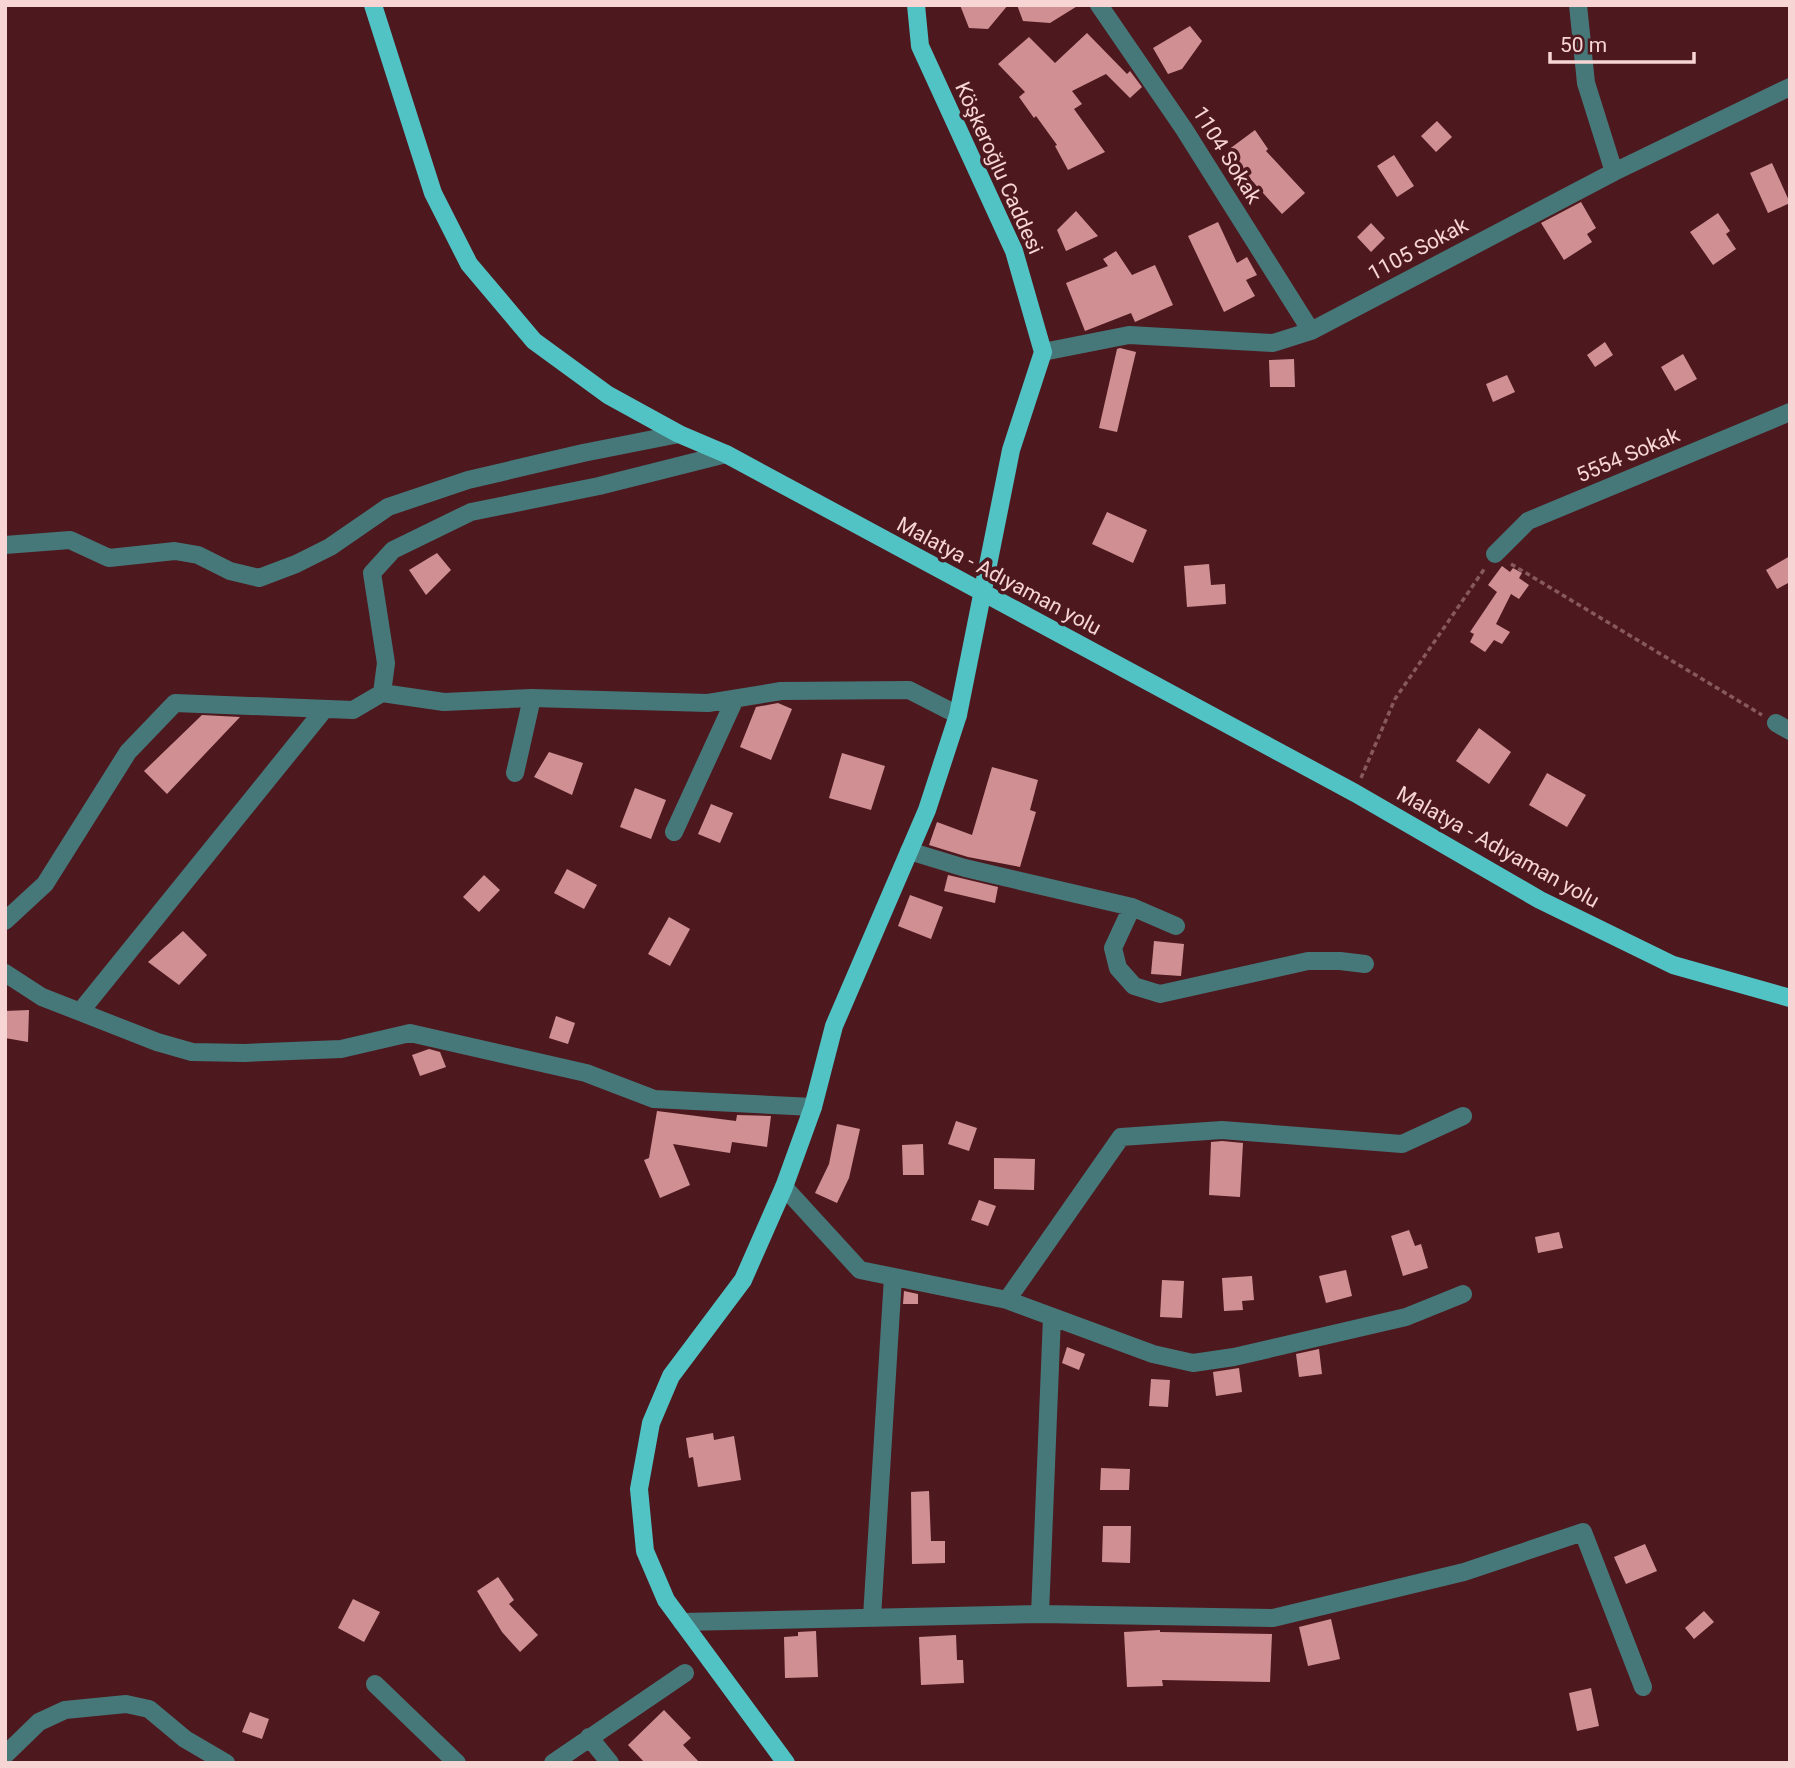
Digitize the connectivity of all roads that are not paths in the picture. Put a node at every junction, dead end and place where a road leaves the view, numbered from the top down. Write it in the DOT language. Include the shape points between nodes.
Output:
graph roads {
  1 [pos="373,5"];
  2 [pos="916,5"];
  3 [pos="1099,5"];
  4 [pos="1578,5"];
  5 [pos="1790,87"];
  6 [pos="1614,172"];
  7 [pos="1311,331"];
  8 [pos="1043,352"];
  9 [pos="1790,412"];
  10 [pos="680,433"];
  11 [pos="726,454"];
  12 [pos="5,545"];
  13 [pos="1495,554"];
  14 [pos="983,594"];
  15 [pos="382,693"];
  16 [pos="532,698"];
  17 [pos="735,699"];
  18 [pos="323,711"];
  19 [pos="958,715"];
  20 [pos="516,773"];
  21 [pos="674,831"];
  22 [pos="909,851"];
  23 [pos="1132,907"];
  24 [pos="5,921"];
  25 [pos="1176,926"];
  26 [pos="1365,964"];
  27 [pos="5,973"];
  28 [pos="1790,998"];
  29 [pos="80,1012"];
  30 [pos="813,1107"];
  31 [pos="1463,1115"];
  32 [pos="784,1187"];
  33 [pos="893,1277"];
  34 [pos="1462,1294"];
  35 [pos="1007,1300"];
  36 [pos="1052,1317"];
  37 [pos="1040,1614"];
  38 [pos="872,1617"];
  39 [pos="682,1622"];
  40 [pos="685,1673"];
  41 [pos="375,1684"];
  42 [pos="1643,1687"];
  43 [pos="589,1737"];
  44 [pos="5,1755"];
  45 [pos="226,1763"];
  46 [pos="457,1763"];
  47 [pos="553,1763"];
  48 [pos="610,1763"];
  49 [pos="786,1763"];
  1 -- 10 [label="main road, Malatya - Adıyaman yolu" via="433,193 469,264 534,341 608,395"];
  2 -- 8 [label="main road, Köşkeroğlu Caddesi" via="920,46 1014,251"];
  3 -- 7 [label="street, 1104 Sokak" via="1184,129"];
  4 -- 6 [label="street" via="1586,83"];
  5 -- 6 [label="street, 1105 Sokak"];
  6 -- 7 [label="street, 1105 Sokak"];
  7 -- 8 [label="street, 1105 Sokak" via="1273,343 1129,335"];
  8 -- 14 [label="main road" via="1011,450"];
  9 -- 13 [label="street, 5554 Sokak" via="1528,521"];
  10 -- 11 [label="main road, Malatya - Adıyaman yolu"];
  10 -- 12 [label="street" via="468,480 388,507 330,547 259,578 175,551 109,558 70,540"];
  11 -- 14 [label="main road, Malatya - Adıyaman yolu"];
  11 -- 15 [label="street" via="471,512 393,550 372,573 386,663"];
  14 -- 19 [label="main road"];
  14 -- 28 [label="main road, Malatya - Adıyaman yolu" via="1355,793 1540,900 1673,965"];
  15 -- 16 [label="street" via="443,702"];
  15 -- 18 [label="street" via="353,710"];
  16 -- 17 [label="street" via="708,703"];
  16 -- 20 [label="street"];
  17 -- 19 [label="street" via="780,691 909,691"];
  17 -- 21 [label="street"];
  18 -- 24 [label="street" via="175,703 128,752 44,884"];
  18 -- 29 [label="street"];
  19 -- 22 [label="main road"];
  22 -- 23 [label="street"];
  22 -- 30 [label="main road" via="834,1026"];
  23 -- 25 [label="street"];
  23 -- 26 [label="street" via="1113,947 1118,968 1134,986 1160,994 1308,961"];
  27 -- 29 [label="street" via="42,997"];
  29 -- 30 [label="street" via="192,1052 341,1049 410,1033 586,1073 654,1099"];
  30 -- 32 [label="main road"];
  31 -- 35 [label="street" via="1402,1144 1222,1130 1121,1137"];
  32 -- 33 [label="street" via="860,1270"];
  32 -- 39 [label="main road" via="743,1280 671,1376 651,1423 639,1489 645,1551 666,1600"];
  33 -- 35 [label="street"];
  33 -- 38 [label="street"];
  34 -- 36 [label="street" via="1406,1317 1193,1363 1153,1354"];
  35 -- 36 [label="street"];
  36 -- 37 [label="street"];
  37 -- 38 [label="street"];
  37 -- 42 [label="street" via="1273,1618 1464,1572 1583,1532"];
  38 -- 39 [label="street"];
  39 -- 49 [label="main road"];
  40 -- 43 [label="street"];
  41 -- 46 [label="street"];
  43 -- 47 [label="street"];
  43 -- 48 [label="street"];
  44 -- 45 [label="street" via="39,1722 65,1710 125,1704 149,1709 185,1739"];
}
